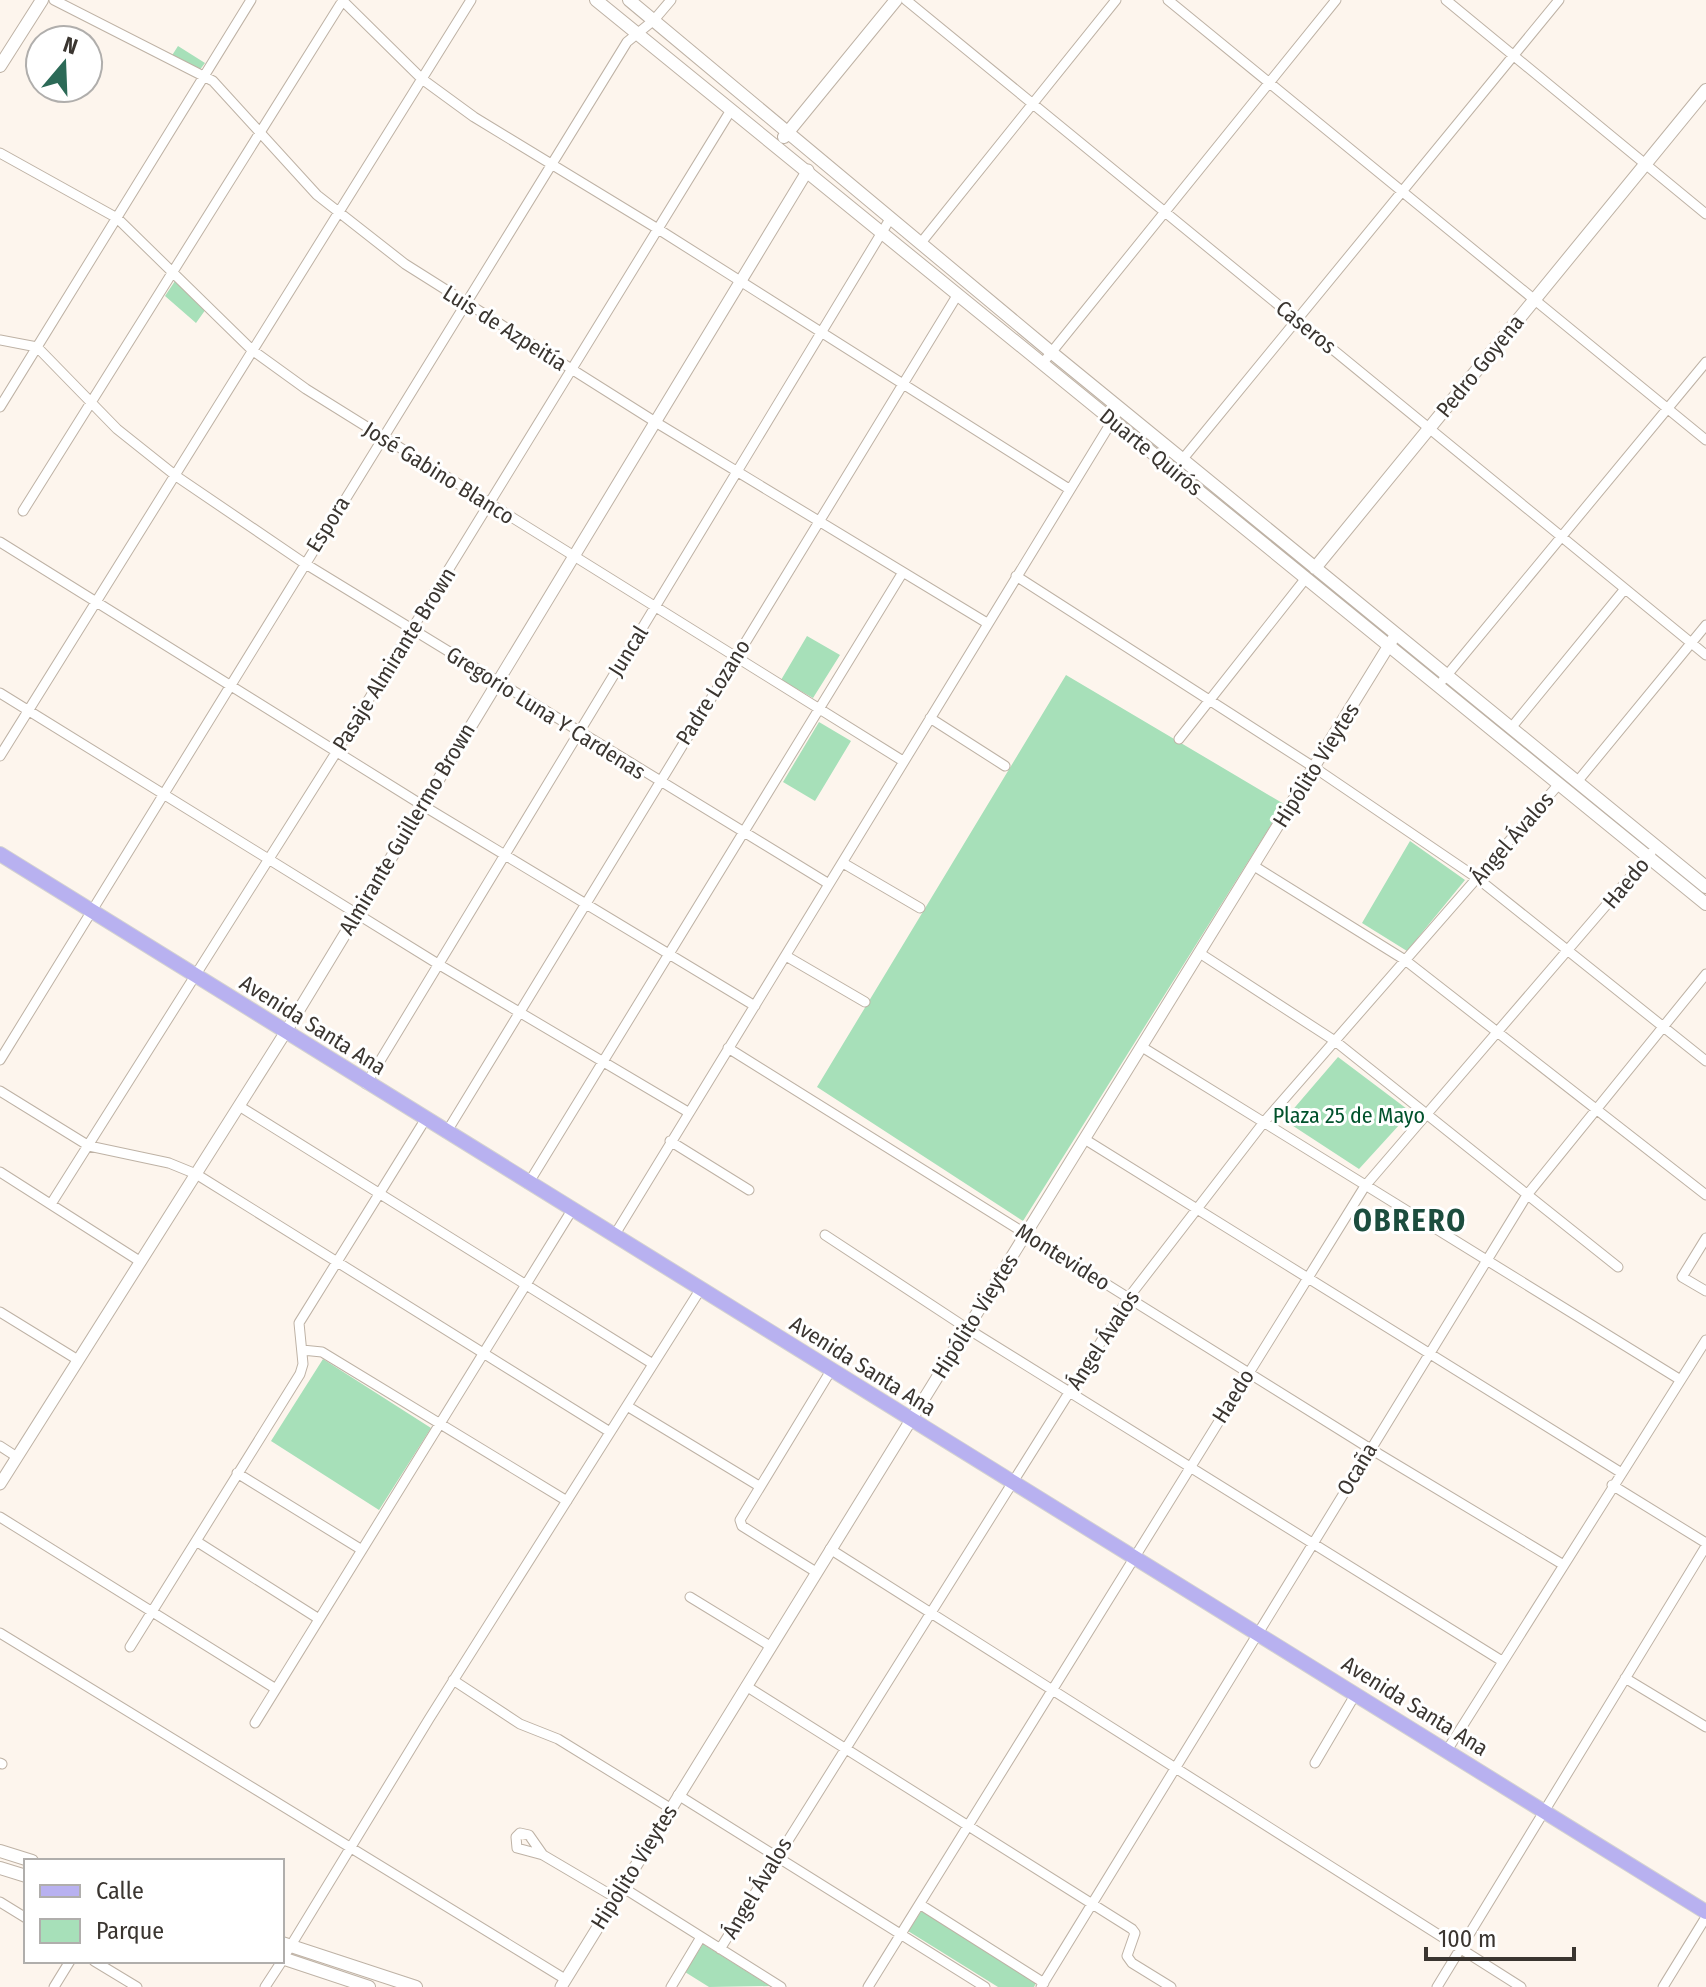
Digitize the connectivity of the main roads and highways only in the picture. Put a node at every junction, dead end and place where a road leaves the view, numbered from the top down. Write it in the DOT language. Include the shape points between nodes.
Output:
graph roads {
  1 [pos="42,0"];
  2 [pos="596,0"];
  3 [pos="629,0"];
  4 [pos="896,0"];
  5 [pos="0,66"];
  6 [pos="1706,90"];
  7 [pos="787,132"];
  8 [pos="776,145"];
  9 [pos="1310,573"];
  10 [pos="1442,680"];
  11 [pos="1652,852"];
  12 [pos="0,854"];
  13 [pos="1706,887"];
  14 [pos="1706,904"];
  15 [pos="0,1851"];
  16 [pos="26,1859"];
  17 [pos="0,1868"];
  18 [pos="24,1875"];
  19 [pos="1706,1915"];
  20 [pos="286,1944"];
  21 [pos="284,1960"];
  22 [pos="369,1987"];
  23 [pos="416,1987"];
  1 -- 5 [label="main road"];
  2 -- 8 [label="main road, Duarte Quirós"];
  3 -- 7 [label="main road, Duarte Quirós"];
  4 -- 7 [label="main road"];
  6 -- 9 [label="main road, Pedro Goyena"];
  7 -- 8 [label="main road"];
  7 -- 9 [label="main road, Duarte Quirós"];
  8 -- 9 [label="main road, Duarte Quirós" via="1111,420"];
  9 -- 10 [label="main road, Duarte Quirós"];
  10 -- 11 [label="main road, Duarte Quirós" via="1559,784"];
  10 -- 11 [label="main road, Duarte Quirós" via="1577,782"];
  11 -- 13 [label="main road, Duarte Quirós"];
  11 -- 14 [label="main road, Duarte Quirós"];
  12 -- 19 [label="main road, Avenida Santa Ana"];
  15 -- 16 [label="main road"];
  17 -- 18 [label="main road"];
  20 -- 23 [label="main road"];
  21 -- 22 [label="main road"];
}
